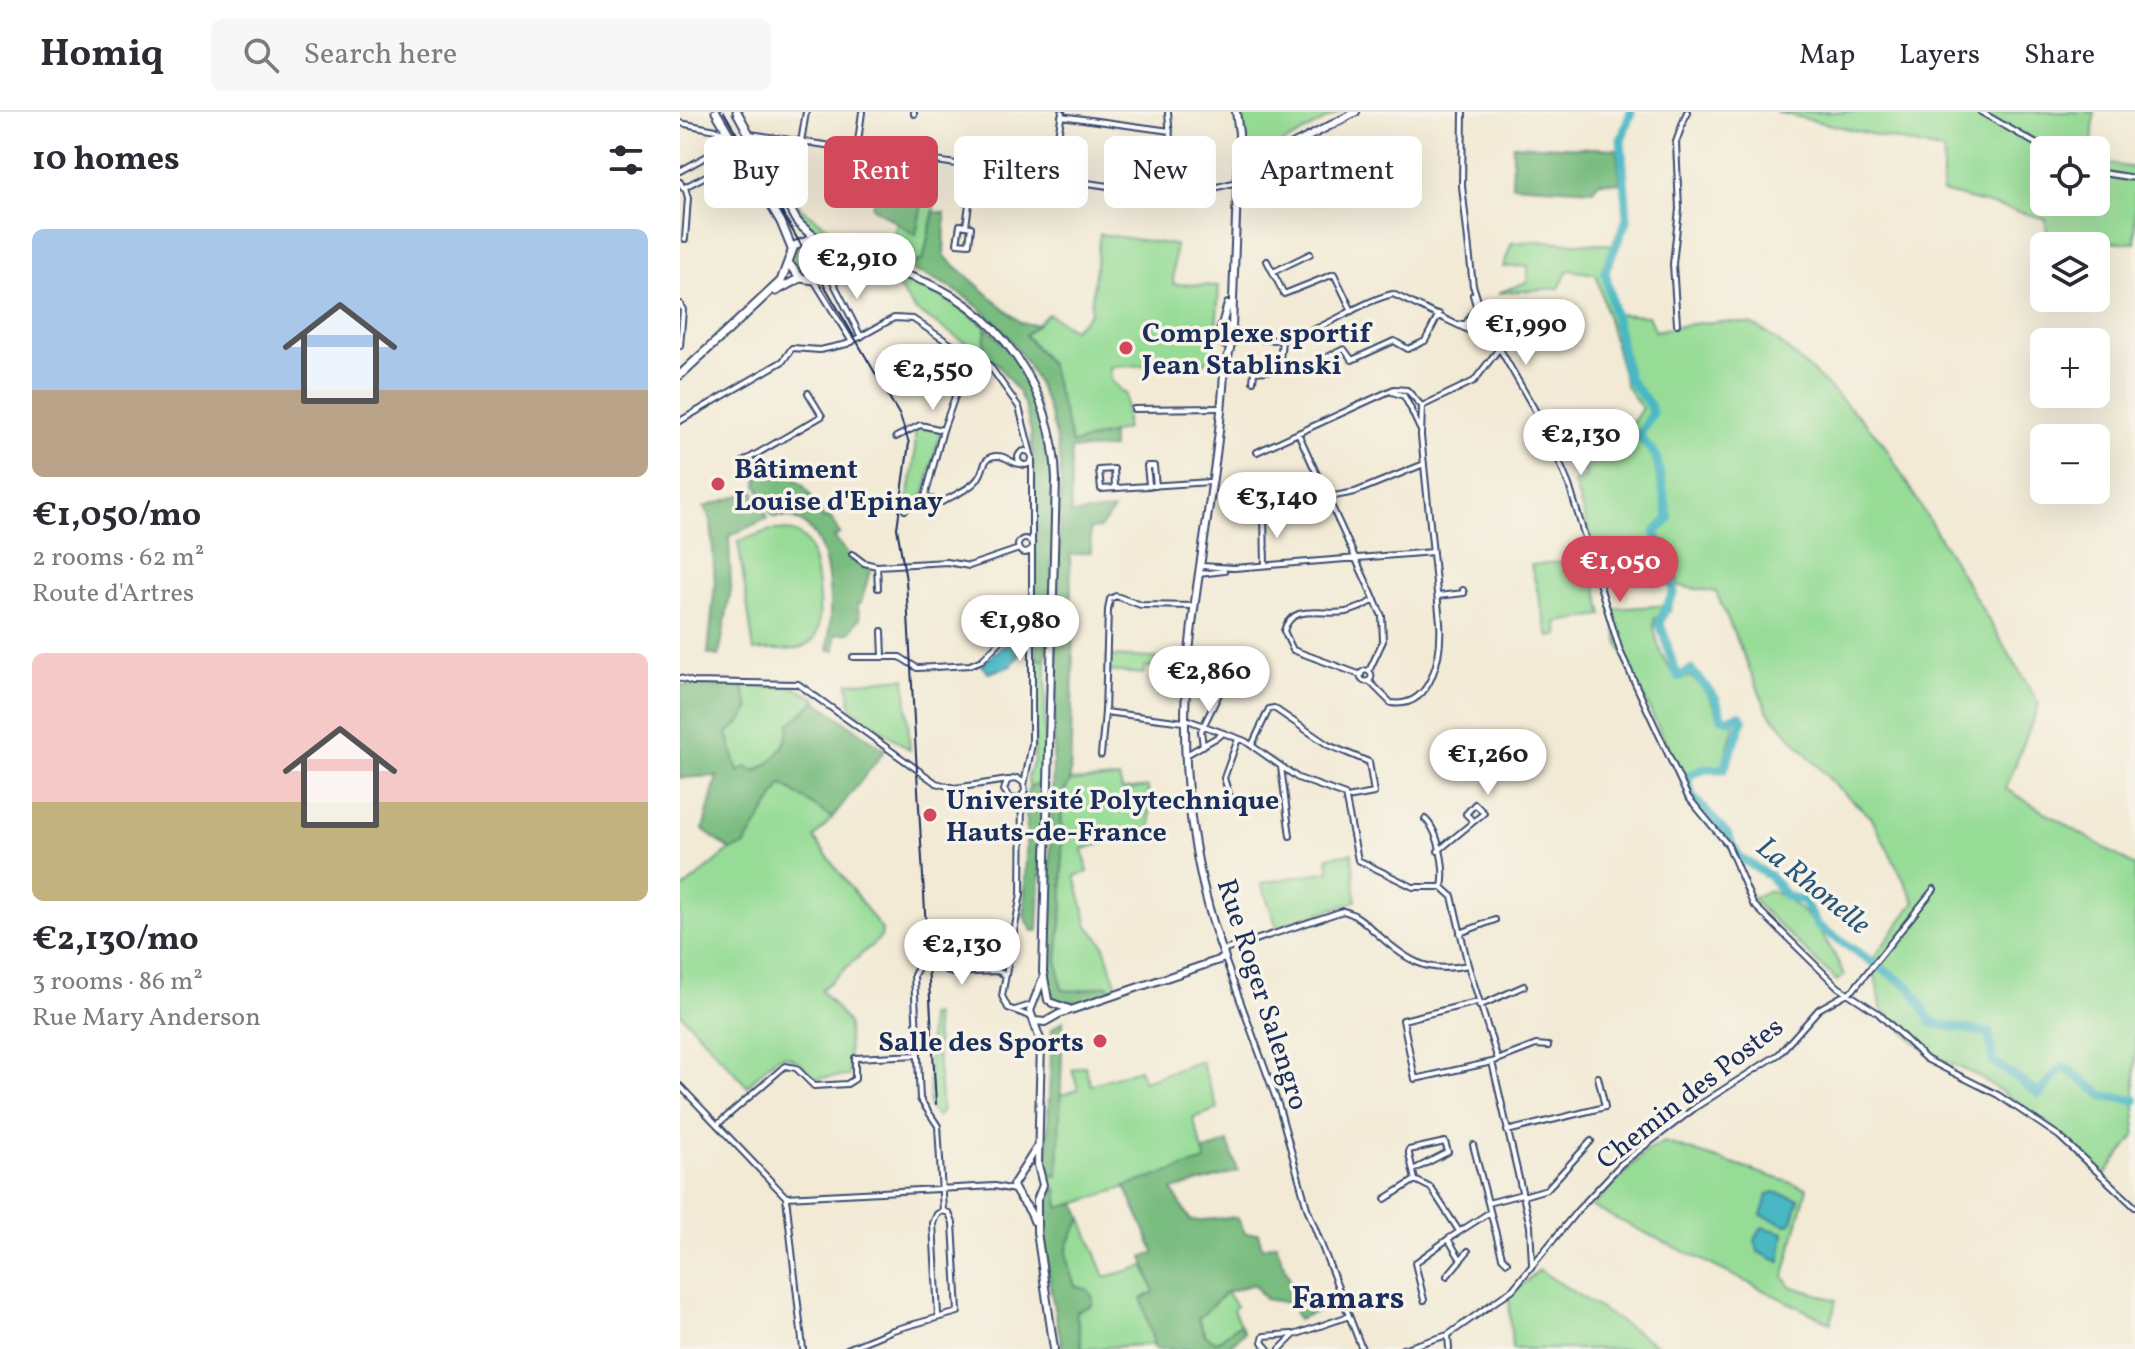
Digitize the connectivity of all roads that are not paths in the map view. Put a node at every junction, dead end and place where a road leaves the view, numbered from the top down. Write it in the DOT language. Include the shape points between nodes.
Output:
graph roads {
  1 [pos="737,112"];
  2 [pos="806,112"];
  3 [pos="862,112"];
  4 [pos="1168,112"];
  5 [pos="1236,112"];
  6 [pos="1356,112"];
  7 [pos="1463,112"];
  8 [pos="1687,112"];
  9 [pos="1981,112"];
  10 [pos="1062,114"];
  11 [pos="718,115"];
  12 [pos="680,123"];
  13 [pos="709,127"];
  14 [pos="1170,131"];
  15 [pos="726,132"];
  16 [pos="750,134"];
  17 [pos="728,136"];
  18 [pos="760,136"];
  19 [pos="802,136"];
  20 [pos="858,136"];
  21 [pos="1058,136"];
  22 [pos="1170,136"];
  23 [pos="1236,136"];
  24 [pos="1310,136"];
  25 [pos="2030,140"];
  26 [pos="704,158"];
  27 [pos="680,171"];
  28 [pos="2110,174"];
  29 [pos="704,176"];
  30 [pos="2135,178"];
  31 [pos="680,182"];
  32 [pos="1088,183"];
  33 [pos="1232,183"];
  34 [pos="685,187"];
  35 [pos="772,208"];
  36 [pos="789,208"];
  37 [pos="968,208"];
  38 [pos="1236,208"];
  39 [pos="966,226"];
  40 [pos="685,239"];
  41 [pos="815,239"];
  42 [pos="792,249"];
  43 [pos="830,252"];
  44 [pos="1310,254"];
  45 [pos="1267,261"];
  46 [pos="790,265"];
  47 [pos="866,266"];
  48 [pos="828,270"];
  49 [pos="1272,272"];
  50 [pos="800,278"];
  51 [pos="813,281"];
  52 [pos="1473,285"];
  53 [pos="1231,293"];
  54 [pos="680,304"];
  55 [pos="1475,306"];
  56 [pos="1353,311"];
  57 [pos="1439,314"];
  58 [pos="1462,324"];
  59 [pos="1483,324"];
  60 [pos="1677,324"];
  61 [pos="1233,329"];
  62 [pos="1220,330"];
  63 [pos="1472,332"];
  64 [pos="861,337"];
  65 [pos="1254,337"];
  66 [pos="1282,340"];
  67 [pos="852,342"];
  68 [pos="1220,342"];
  69 [pos="1493,342"];
  70 [pos="1232,343"];
  71 [pos="680,346"];
  72 [pos="1499,349"];
  73 [pos="965,354"];
  74 [pos="1255,364"];
  75 [pos="1279,370"];
  76 [pos="1254,372"];
  77 [pos="681,373"];
  78 [pos="1224,373"];
  79 [pos="1253,381"];
  80 [pos="808,393"];
  81 [pos="1386,393"];
  82 [pos="1420,407"];
  83 [pos="1221,408"];
  84 [pos="1134,409"];
  85 [pos="1412,411"];
  86 [pos="680,421"];
  87 [pos="943,430"];
  88 [pos="1028,433"];
  89 [pos="1298,433"];
  90 [pos="1421,436"];
  91 [pos="896,437"];
  92 [pos="1021,452"];
  93 [pos="1257,452"];
  94 [pos="1031,456"];
  95 [pos="741,463"];
  96 [pos="1022,464"];
  97 [pos="1424,464"];
  98 [pos="1033,479"];
  99 [pos="1211,482"];
  100 [pos="1149,485"];
  101 [pos="1156,486"];
  102 [pos="1115,487"];
  103 [pos="925,497"];
  104 [pos="1328,497"];
  105 [pos="905,510"];
  106 [pos="1264,513"];
  107 [pos="1032,528"];
  108 [pos="1024,540"];
  109 [pos="1032,546"];
  110 [pos="1021,551"];
  111 [pos="1433,552"];
  112 [pos="852,554"];
  113 [pos="1355,557"];
  114 [pos="1265,565"];
  115 [pos="877,566"];
  116 [pos="1031,570"];
  117 [pos="1200,570"];
  118 [pos="878,588"];
  119 [pos="1463,590"];
  120 [pos="1438,596"];
  121 [pos="1375,600"];
  122 [pos="1195,606"];
  123 [pos="1031,618"];
  124 [pos="882,631"];
  125 [pos="853,657"];
  126 [pos="883,657"];
  127 [pos="1369,671"];
  128 [pos="1361,675"];
  129 [pos="680,678"];
  130 [pos="1369,681"];
  131 [pos="1220,692"];
  132 [pos="1105,712"];
  133 [pos="1186,721"];
  134 [pos="1203,727"];
  135 [pos="1223,735"];
  136 [pos="1238,739"];
  137 [pos="1252,745"];
  138 [pos="1203,746"];
  139 [pos="1188,754"];
  140 [pos="1101,755"];
  141 [pos="1029,761"];
  142 [pos="1281,767"];
  143 [pos="1010,779"];
  144 [pos="1024,785"];
  145 [pos="984,786"];
  146 [pos="1006,795"];
  147 [pos="1022,796"];
  148 [pos="1347,798"];
  149 [pos="1012,799"];
  150 [pos="1232,804"];
  151 [pos="1022,814"];
  152 [pos="1425,819"];
  153 [pos="1472,820"];
  154 [pos="1290,836"];
  155 [pos="1438,851"];
  156 [pos="1442,887"];
  157 [pos="1934,889"];
  158 [pos="1495,920"];
  159 [pos="1460,933"];
  160 [pos="1224,954"];
  161 [pos="1468,965"];
  162 [pos="1043,972"];
  163 [pos="1006,975"];
  164 [pos="1524,986"];
  165 [pos="1847,994"];
  166 [pos="1050,1002"];
  167 [pos="1033,1003"];
  168 [pos="1478,1004"];
  169 [pos="1076,1009"];
  170 [pos="1013,1010"];
  171 [pos="1033,1019"];
  172 [pos="1050,1019"];
  173 [pos="1041,1042"];
  174 [pos="1548,1046"];
  175 [pos="918,1055"];
  176 [pos="1495,1061"];
  177 [pos="1598,1077"];
  178 [pos="680,1086"];
  179 [pos="718,1124"];
  180 [pos="1507,1131"];
  181 [pos="1038,1141"];
  182 [pos="1591,1141"];
  183 [pos="1473,1145"];
  184 [pos="1024,1170"];
  185 [pos="1413,1170"];
  186 [pos="1040,1175"];
  187 [pos="1015,1178"];
  188 [pos="1415,1180"];
  189 [pos="995,1186"];
  190 [pos="942,1189"];
  191 [pos="1014,1191"];
  192 [pos="1523,1195"];
  193 [pos="786,1197"];
  194 [pos="1037,1197"];
  195 [pos="1025,1199"];
  196 [pos="1385,1199"];
  197 [pos="1488,1203"];
  198 [pos="2135,1207"];
  199 [pos="943,1211"];
  200 [pos="1491,1211"];
  201 [pos="1459,1231"];
  202 [pos="1037,1232"];
  203 [pos="1448,1239"];
  204 [pos="1468,1251"];
  205 [pos="1461,1260"];
  206 [pos="1507,1262"];
  207 [pos="1532,1267"];
  208 [pos="1447,1276"];
  209 [pos="1424,1300"];
  210 [pos="938,1316"];
  211 [pos="1349,1316"];
  212 [pos="1294,1335"];
  213 [pos="1448,1335"];
  214 [pos="803,1349"];
  215 [pos="847,1349"];
  216 [pos="1055,1349"];
  217 [pos="1268,1349"];
  218 [pos="1280,1349"];
  219 [pos="1362,1349"];
  220 [pos="1402,1349"];
  221 [pos="1449,1349"];
  1 -- 16 [label="main road"];
  2 -- 19 [label="street"];
  3 -- 20 [label="street"];
  4 -- 14 [label="street"];
  5 -- 23 [label="main road"];
  6 -- 24 [label="main road"];
  7 -- 52 [label="street" via="1462,186"];
  8 -- 60 [label="street" via="1676,142"];
  9 -- 25 [label="street"];
  10 -- 14 [label="street"];
  10 -- 21 [label="street"];
  11 -- 13 [label="street"];
  11 -- 15 [label="main road"];
  12 -- 13 [label="street"];
  13 -- 15 [label="street"];
  14 -- 22 [label="street"];
  15 -- 17 [label="main road"];
  16 -- 18 [label="street"];
  26 -- 27 [label="street"];
  28 -- 30 [label="street"];
  29 -- 34 [label="street"];
  31 -- 34 [label="street"];
  32 -- 33 [label="street" via="1171,194"];
  34 -- 40 [label="street"];
  35 -- 42 [label="main road"];
  36 -- 41 [label="main road"];
  37 -- 39 [label="street"];
  38 -- 53 [label="main road"];
  39 -- 39 [label="street" via="960,225 957,243 969,244 971,227"];
  41 -- 42 [label="main road" via="800,241"];
  41 -- 43 [label="main road"];
  42 -- 46 [label="main road"];
  43 -- 47 [label="main road"];
  43 -- 48 [label="main road"];
  44 -- 49 [label="street"];
  45 -- 49 [label="street"];
  46 -- 50 [label="main road"];
  46 -- 77 [label="main road" via="770,293"];
  47 -- 48 [label="main road"];
  47 -- 162 [label="main road" via="935,286 990,326 1033,383 1054,450"];
  48 -- 51 [label="main road"];
  48 -- 64 [label="street"];
  49 -- 56 [label="street" via="1284,294 1334,273"];
  50 -- 51 [label="main road"];
  50 -- 77 [label="main road" via="772,295"];
  51 -- 67 [label="street"];
  52 -- 55 [label="street"];
  52 -- 59 [label="street"];
  53 -- 61 [label="main road"];
  53 -- 62 [label="main road"];
  54 -- 71 [label="street"];
  55 -- 58 [label="street"];
  55 -- 59 [label="street"];
  56 -- 57 [label="street" via="1395,294"];
  56 -- 66 [label="street"];
  57 -- 58 [label="street"];
  57 -- 75 [label="street" via="1425,341 1408,349 1394,341 1352,360 1343,346 1295,371"];
  58 -- 59 [label="street"];
  58 -- 63 [label="street"];
  59 -- 63 [label="street"];
  59 -- 69 [label="street"];
  59 -- 72 [label="street"];
  61 -- 62 [label="main road"];
  61 -- 65 [label="street"];
  61 -- 70 [label="main road"];
  62 -- 68 [label="main road"];
  63 -- 69 [label="street"];
  64 -- 67 [label="street"];
  64 -- 73 [label="street" via="894,318 907,317"];
  65 -- 66 [label="street"];
  65 -- 70 [label="street"];
  66 -- 75 [label="street"];
  67 -- 86 [label="street" via="820,350 792,348 783,361"];
  68 -- 70 [label="main road"];
  68 -- 78 [label="main road"];
  69 -- 72 [label="street"];
  70 -- 78 [label="main road"];
  72 -- 82 [label="street" via="1474,381"];
  72 -- 165 [label="street" via="1547,434 1577,505 1617,645 1688,797 1726,842 1751,901"];
  73 -- 87 [label="street" via="958,362 962,377"];
  73 -- 88 [label="street" via="991,367 1018,404"];
  74 -- 76 [label="street"];
  75 -- 76 [label="street"];
  76 -- 79 [label="street"];
  78 -- 83 [label="main road, Rue Roger Salengro"];
  80 -- 95 [label="street" via="822,416"];
  81 -- 82 [label="street" via="1407,390"];
  81 -- 85 [label="street" via="1403,395"];
  81 -- 89 [label="street"];
  82 -- 85 [label="street"];
  82 -- 85 [label="street"];
  82 -- 90 [label="street"];
  83 -- 84 [label="street"];
  83 -- 99 [label="main road, Rue Roger Salengro"];
  85 -- 90 [label="street"];
  87 -- 91 [label="street" via="920,425"];
  87 -- 103 [label="street"];
  88 -- 92 [label="street"];
  88 -- 94 [label="street"];
  89 -- 93 [label="street"];
  89 -- 104 [label="street"];
  90 -- 97 [label="street"];
  92 -- 94 [label="street"];
  92 -- 96 [label="street"];
  94 -- 96 [label="street"];
  94 -- 98 [label="street"];
  96 -- 98 [label="street"];
  96 -- 103 [label="street" via="998,456 985,462 976,481 942,502"];
  97 -- 104 [label="street" via="1355,492"];
  97 -- 111 [label="street"];
  98 -- 107 [label="street"];
  99 -- 101 [label="street"];
  99 -- 117 [label="main road, Rue Roger Salengro"];
  100 -- 101 [label="street"];
  100 -- 101 [label="street" via="1147,466 1154,466"];
  100 -- 102 [label="street"];
  102 -- 102 [label="street" via="1114,469 1099,470 1101,489"];
  103 -- 105 [label="street"];
  104 -- 113 [label="street"];
  106 -- 114 [label="street"];
  107 -- 108 [label="street"];
  107 -- 109 [label="street"];
  108 -- 109 [label="street"];
  108 -- 110 [label="street"];
  109 -- 110 [label="street"];
  109 -- 116 [label="street"];
  110 -- 115 [label="street" via="969,566"];
  110 -- 116 [label="street"];
  111 -- 113 [label="street"];
  111 -- 120 [label="street"];
  112 -- 115 [label="street"];
  113 -- 114 [label="street"];
  113 -- 121 [label="street"];
  114 -- 117 [label="street"];
  115 -- 118 [label="street"];
  116 -- 123 [label="street"];
  117 -- 122 [label="main road, Rue Roger Salengro"];
  119 -- 120 [label="street"];
  120 -- 130 [label="street" via="1439,648 1424,690 1394,704"];
  121 -- 127 [label="street" via="1384,632"];
  121 -- 128 [label="street" via="1345,612 1299,614 1285,628 1286,642 1295,651"];
  122 -- 132 [label="street" via="1141,605 1110,598"];
  122 -- 133 [label="main road, Rue Roger Salengro"];
  123 -- 126 [label="street" via="1021,620 973,665 917,668 901,657"];
  123 -- 141 [label="street" via="1035,639"];
  124 -- 126 [label="street"];
  125 -- 126 [label="street"];
  127 -- 128 [label="street"];
  127 -- 130 [label="street"];
  128 -- 130 [label="street"];
  129 -- 145 [label="street" via="796,683 932,782 952,788"];
  131 -- 134 [label="street"];
  132 -- 133 [label="street"];
  132 -- 140 [label="street"];
  133 -- 134 [label="street"];
  133 -- 139 [label="main road, Rue Roger Salengro"];
  134 -- 135 [label="street"];
  134 -- 138 [label="street"];
  135 -- 136 [label="street"];
  135 -- 138 [label="street"];
  136 -- 137 [label="street"];
  136 -- 150 [label="street" via="1224,778"];
  137 -- 142 [label="street"];
  137 -- 148 [label="street" via="1269,709 1289,716 1328,745 1369,762 1374,793"];
  138 -- 139 [label="street"];
  139 -- 160 [label="main road, Rue Roger Salengro" via="1205,897"];
  141 -- 143 [label="street"];
  141 -- 144 [label="street"];
  142 -- 148 [label="street"];
  142 -- 154 [label="street"];
  143 -- 144 [label="street"];
  143 -- 145 [label="street"];
  143 -- 146 [label="street"];
  144 -- 147 [label="street"];
  145 -- 146 [label="street"];
  146 -- 149 [label="street"];
  147 -- 149 [label="street"];
  147 -- 151 [label="street"];
  148 -- 156 [label="street" via="1358,860 1413,887"];
  149 -- 151 [label="street"];
  151 -- 163 [label="street" via="1021,894"];
  152 -- 155 [label="street" via="1433,828"];
  153 -- 153 [label="street" via="1484,813 1475,804 1466,814"];
  153 -- 155 [label="street"];
  155 -- 156 [label="street"];
  156 -- 159 [label="street" via="1452,896"];
  157 -- 165 [label="street, Chemin des Postes"];
  158 -- 159 [label="street"];
  159 -- 161 [label="street"];
  160 -- 161 [label="street" via="1343,911 1357,916 1400,953 1438,971"];
  160 -- 169 [label="main road"];
  160 -- 211 [label="street, Rue Roger Salengro" via="1278,1101 1305,1204"];
  161 -- 168 [label="street"];
  162 -- 166 [label="main road"];
  162 -- 167 [label="main road"];
  163 -- 170 [label="street" via="1002,998"];
  163 -- 175 [label="street" via="952,973 933,963 920,965 914,975"];
  164 -- 168 [label="street"];
  165 -- 198 [label="street" via="1881,1015 1926,1059 1998,1095 2064,1139"];
  165 -- 207 [label="street, Chemin des Postes" via="1819,1009 1779,1054 1621,1164"];
  166 -- 167 [label="main road"];
  166 -- 169 [label="main road"];
  166 -- 172 [label="main road"];
  167 -- 170 [label="street"];
  167 -- 171 [label="main road"];
  168 -- 176 [label="street"];
  168 -- 176 [label="street" via="1403,1020 1413,1076 1420,1079"];
  169 -- 172 [label="main road"];
  170 -- 171 [label="street"];
  171 -- 172 [label="main road"];
  171 -- 173 [label="main road"];
  172 -- 173 [label="main road"];
  173 -- 181 [label="main road"];
  174 -- 176 [label="street" via="1535,1045"];
  175 -- 179 [label="street" via="855,1058 855,1079 847,1084 814,1086 794,1067 783,1067"];
  175 -- 190 [label="street" via="921,1104 938,1126"];
  176 -- 180 [label="street"];
  177 -- 180 [label="street" via="1605,1107"];
  178 -- 179 [label="street"];
  179 -- 193 [label="street"];
  180 -- 192 [label="street"];
  181 -- 184 [label="main road"];
  181 -- 186 [label="main road"];
  182 -- 192 [label="street" via="1545,1190"];
  183 -- 197 [label="street"];
  184 -- 186 [label="main road"];
  184 -- 187 [label="main road"];
  185 -- 185 [label="street" via="1410,1150 1443,1141 1448,1152"];
  185 -- 188 [label="street"];
  186 -- 194 [label="main road" via="1043,1186"];
  187 -- 189 [label="street"];
  187 -- 191 [label="main road"];
  188 -- 196 [label="street"];
  188 -- 201 [label="street" via="1432,1190"];
  189 -- 190 [label="street"];
  189 -- 191 [label="street"];
  190 -- 193 [label="street"];
  190 -- 199 [label="street"];
  191 -- 195 [label="main road"];
  192 -- 197 [label="street"];
  192 -- 207 [label="street" via="1532,1233"];
  193 -- 214 [label="street"];
  194 -- 195 [label="main road"];
  194 -- 202 [label="main road"];
  195 -- 202 [label="main road"];
  197 -- 200 [label="street"];
  199 -- 210 [label="street" via="933,1226"];
  199 -- 210 [label="street" via="953,1223 958,1312"];
  200 -- 201 [label="street"];
  200 -- 206 [label="street"];
  201 -- 203 [label="street"];
  202 -- 216 [label="main road"];
  203 -- 205 [label="street"];
  203 -- 209 [label="street" via="1415,1263"];
  204 -- 205 [label="street"];
  205 -- 208 [label="street"];
  207 -- 213 [label="street, Chemin des Postes" via="1504,1297"];
  210 -- 215 [label="street"];
  211 -- 212 [label="street"];
  211 -- 219 [label="street, Rue Roger Salengro"];
  212 -- 217 [label="street" via="1266,1335 1262,1342"];
  212 -- 218 [label="street"];
  213 -- 220 [label="street, Chemin des Postes"];
  213 -- 221 [label="street"];
}
